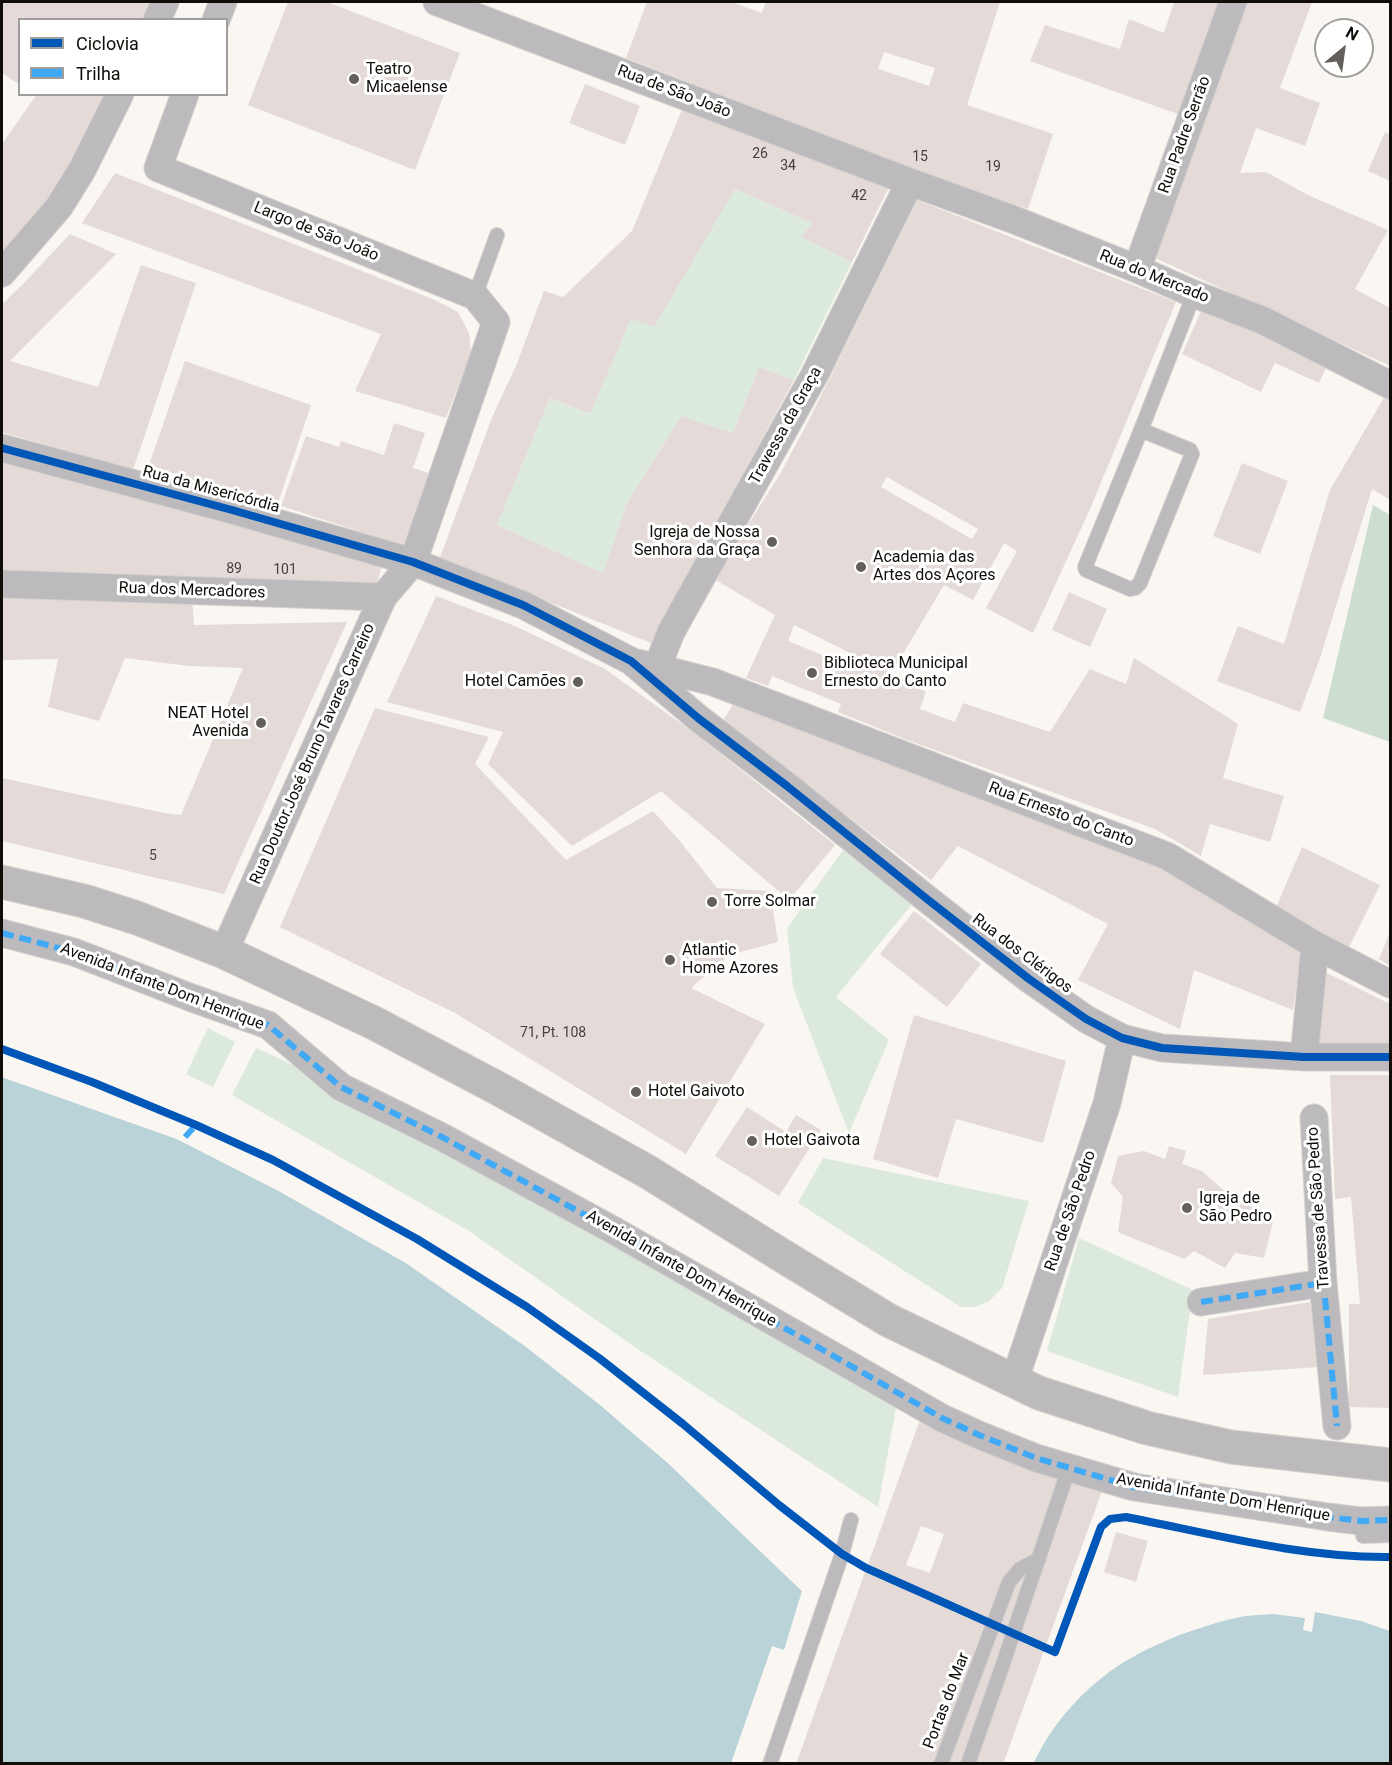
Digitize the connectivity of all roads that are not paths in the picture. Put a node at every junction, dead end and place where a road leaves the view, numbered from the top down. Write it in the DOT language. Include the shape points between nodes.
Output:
graph roads {
  1 [pos="165,2"];
  2 [pos="223,2"];
  3 [pos="437,2"];
  4 [pos="1233,2"];
  5 [pos="158,18"];
  6 [pos="217,18"];
  7 [pos="119,96"];
  8 [pos="184,96"];
  9 [pos="910,182"];
  10 [pos="497,235"];
  11 [pos="1137,269"];
  12 [pos="2,273"];
  13 [pos="1194,294"];
  14 [pos="475,296"];
  15 [pos="1390,385"];
  16 [pos="1141,430"];
  17 [pos="2,448"];
  18 [pos="412,562"];
  19 [pos="2,584"];
  20 [pos="383,597"];
  21 [pos="631,661"];
  22 [pos="657,668"];
  23 [pos="713,682"];
  24 [pos="698,718"];
  25 [pos="2,882"];
  26 [pos="2,933"];
  27 [pos="1315,945"];
  28 [pos="224,952"];
  29 [pos="1390,984"];
  30 [pos="1122,1038"];
  31 [pos="1390,1057"];
  32 [pos="1304,1058"];
  33 [pos="1314,1118"];
  34 [pos="1324,1291"];
  35 [pos="1201,1302"];
  36 [pos="1014,1382"];
  37 [pos="1337,1426"];
  38 [pos="1390,1465"];
  39 [pos="1066,1477"];
  40 [pos="851,1520"];
  41 [pos="1390,1520"];
  42 [pos="1390,1535"];
  43 [pos="1363,1536"];
  44 [pos="1039,1559"];
  45 [pos="770,1764"];
  46 [pos="941,1764"];
  47 [pos="968,1764"];
  1 -- 5 [label="street"];
  2 -- 6 [label="street"];
  3 -- 9 [label="street, Rua de São João"];
  4 -- 11 [label="street, Rua Padre Serrão"];
  7 -- 12 [label="street" via="59,207"];
  8 -- 14 [label="street, Largo de São João" via="158,168"];
  9 -- 11 [label="street, Rua do Mercado"];
  9 -- 22 [label="street, Travessa da Graça" via="821,378 671,632"];
  10 -- 14 [label="lane"];
  11 -- 13 [label="street, Rua do Mercado"];
  13 -- 15 [label="street, Rua do Mercado" via="1262,320"];
  13 -- 16 [label="lane"];
  14 -- 18 [label="street" via="496,322"];
  16 -- 16 [label="lane" via="1085,567 1130,589 1140,583 1192,454"];
  17 -- 18 [label="street, Rua da Misericórdia"];
  18 -- 20 [label="street, Rua Doutor.José Bruno Tavares Carreiro"];
  18 -- 21 [label="street, Rua da Misericórdia" via="523,605"];
  19 -- 20 [label="street, Rua dos Mercadores"];
  20 -- 28 [label="street, Rua Doutor.José Bruno Tavares Carreiro"];
  21 -- 22 [label="street, Rua Ernesto do Canto"];
  21 -- 24 [label="street, Rua dos Clérigos"];
  22 -- 23 [label="street, Rua Ernesto do Canto"];
  23 -- 24 [label="street" via="697,694 694,702"];
  23 -- 27 [label="street, Rua Ernesto do Canto" via="1167,856"];
  24 -- 30 [label="street, Rua dos Clérigos" via="1029,979 1086,1019"];
  25 -- 28 [label="main road" via="84,901"];
  26 -- 41 [label="street, Avenida Infante Dom Henrique" via="74,952 268,1025 341,1087 613,1230 942,1418 979,1435 1036,1458 1134,1487 1328,1517"];
  27 -- 29 [label="street, Rua Ernesto do Canto"];
  27 -- 32 [label="street"];
  28 -- 36 [label="main road" via="374,1023 499,1089 648,1172 888,1320"];
  30 -- 32 [label="street, Rua dos Clérigos" via="1162,1048"];
  30 -- 36 [label="street, Rua de São Pedro" via="1107,1103"];
  31 -- 32 [label="street, Rua dos Clérigos"];
  33 -- 34 [label="street, Travessa de São Pedro"];
  34 -- 35 [label="street"];
  34 -- 37 [label="street, Travessa de São Pedro"];
  36 -- 38 [label="main road" via="1147,1428 1231,1447"];
  39 -- 44 [label="lane"];
  40 -- 45 [label="lane"];
  42 -- 43 [label="lane"];
  44 -- 46 [label="lane, Portas do Mar" via="1020,1569 1010,1582"];
  44 -- 47 [label="lane"];
}
